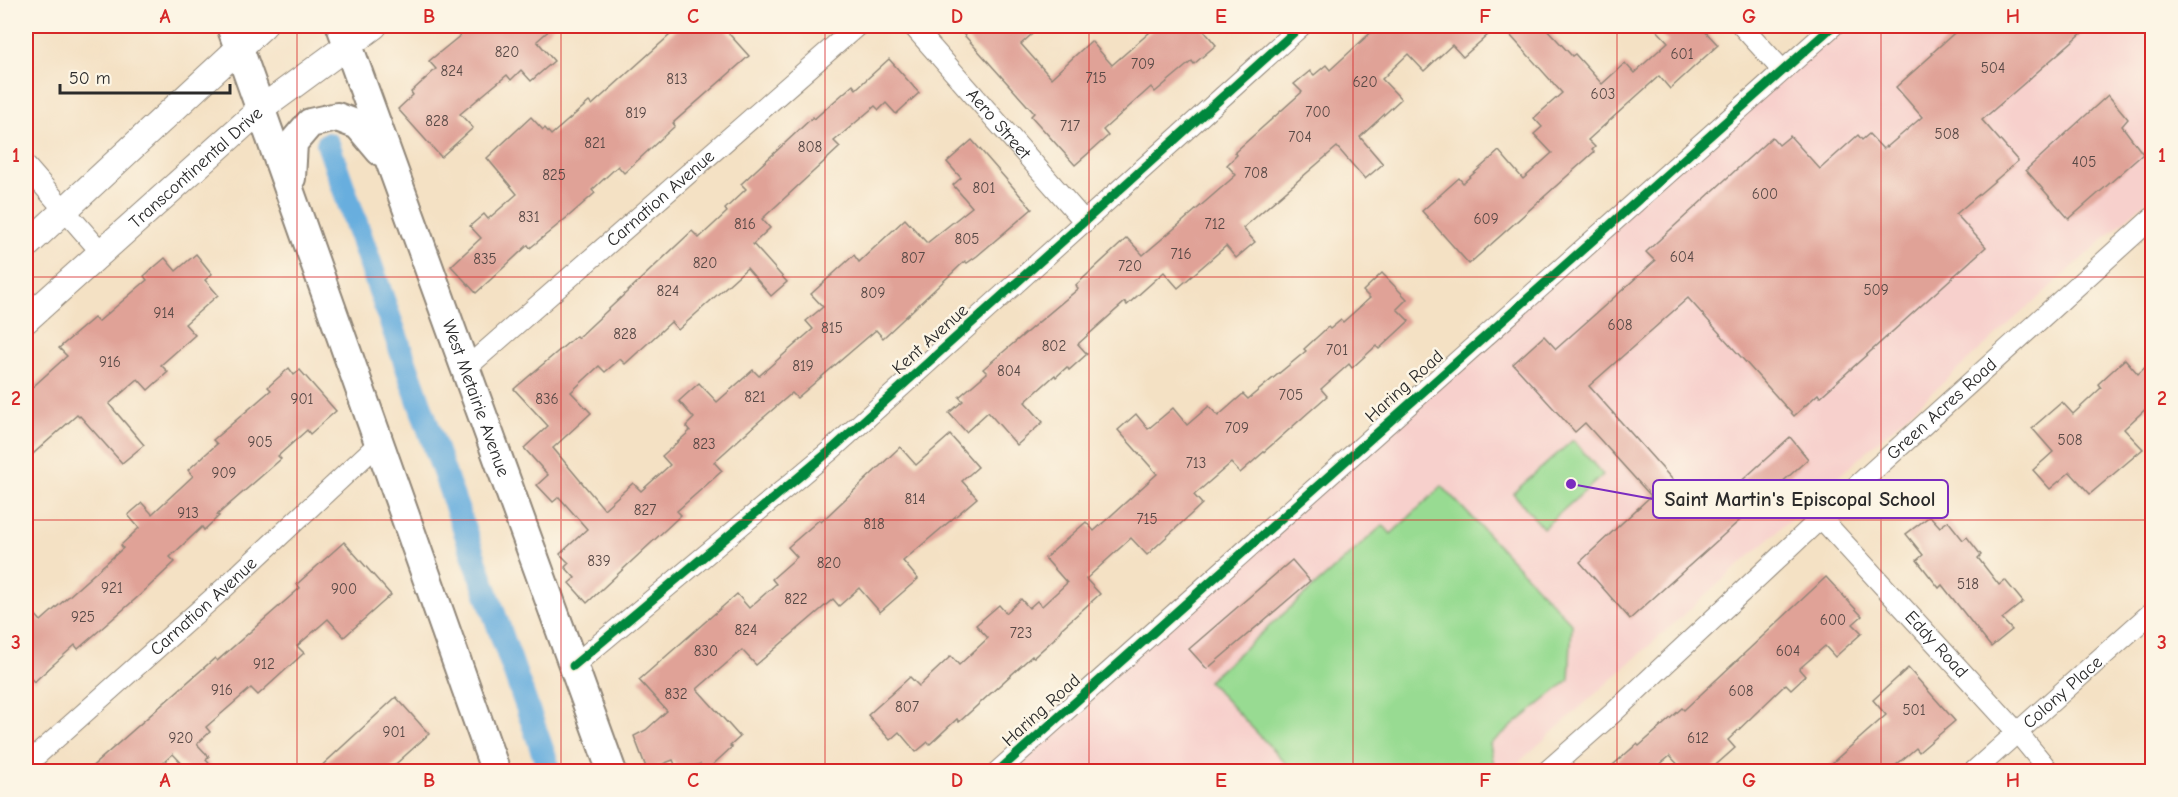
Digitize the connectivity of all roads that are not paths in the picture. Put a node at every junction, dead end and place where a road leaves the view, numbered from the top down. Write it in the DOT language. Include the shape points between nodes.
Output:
graph roads {
  1 [pos="263,26"];
  2 [pos="374,26"];
  3 [pos="857,26"];
  4 [pos="914,26"];
  5 [pos="1301,26"];
  6 [pos="1742,26"];
  7 [pos="1833,26"];
  8 [pos="344,35"];
  9 [pos="235,37"];
  10 [pos="1782,70"];
  11 [pos="261,110"];
  12 [pos="390,162"];
  13 [pos="26,166"];
  14 [pos="292,198"];
  15 [pos="65,210"];
  16 [pos="2152,218"];
  17 [pos="1085,222"];
  18 [pos="26,246"];
  19 [pos="101,252"];
  20 [pos="26,320"];
  21 [pos="464,370"];
  22 [pos="379,443"];
  23 [pos="1821,518"];
  24 [pos="2152,612"];
  25 [pos="573,666"];
  26 [pos="2017,732"];
  27 [pos="26,765"];
  28 [pos="490,769"];
  29 [pos="612,771"];
  30 [pos="997,771"];
  31 [pos="1546,771"];
  32 [pos="1973,771"];
  33 [pos="2050,771"];
  1 -- 9 [label="street"];
  2 -- 8 [label="street, Transcontinental Drive"];
  3 -- 21 [label="street, Carnation Avenue"];
  4 -- 17 [label="street, Aero Street"];
  5 -- 17 [label="street, Kent Avenue"];
  6 -- 10 [label="street"];
  7 -- 10 [label="street, Haring Road"];
  8 -- 11 [label="street, Transcontinental Drive"];
  8 -- 12 [label="main road, West Metairie Avenue"];
  9 -- 11 [label="main road"];
  9 -- 15 [label="street"];
  10 -- 30 [label="street, Haring Road"];
  11 -- 14 [label="main road"];
  11 -- 19 [label="street, Transcontinental Drive"];
  12 -- 14 [label="main road" via="358,125 337,117 310,123 293,142"];
  12 -- 21 [label="main road, West Metairie Avenue"];
  13 -- 15 [label="street"];
  14 -- 22 [label="main road"];
  15 -- 18 [label="street"];
  15 -- 19 [label="street"];
  16 -- 23 [label="street, Green Acres Road"];
  17 -- 25 [label="street, Kent Avenue" via="831,450"];
  19 -- 20 [label="street, Transcontinental Drive"];
  21 -- 25 [label="main road, West Metairie Avenue"];
  22 -- 27 [label="street, Carnation Avenue"];
  22 -- 28 [label="main road"];
  23 -- 26 [label="street, Eddy Road"];
  23 -- 31 [label="street, Green Acres Road"];
  24 -- 26 [label="street, Colony Place"];
  25 -- 29 [label="main road, West Metairie Avenue"];
  26 -- 32 [label="street, Colony Place"];
  26 -- 33 [label="street, Eddy Road"];
}
